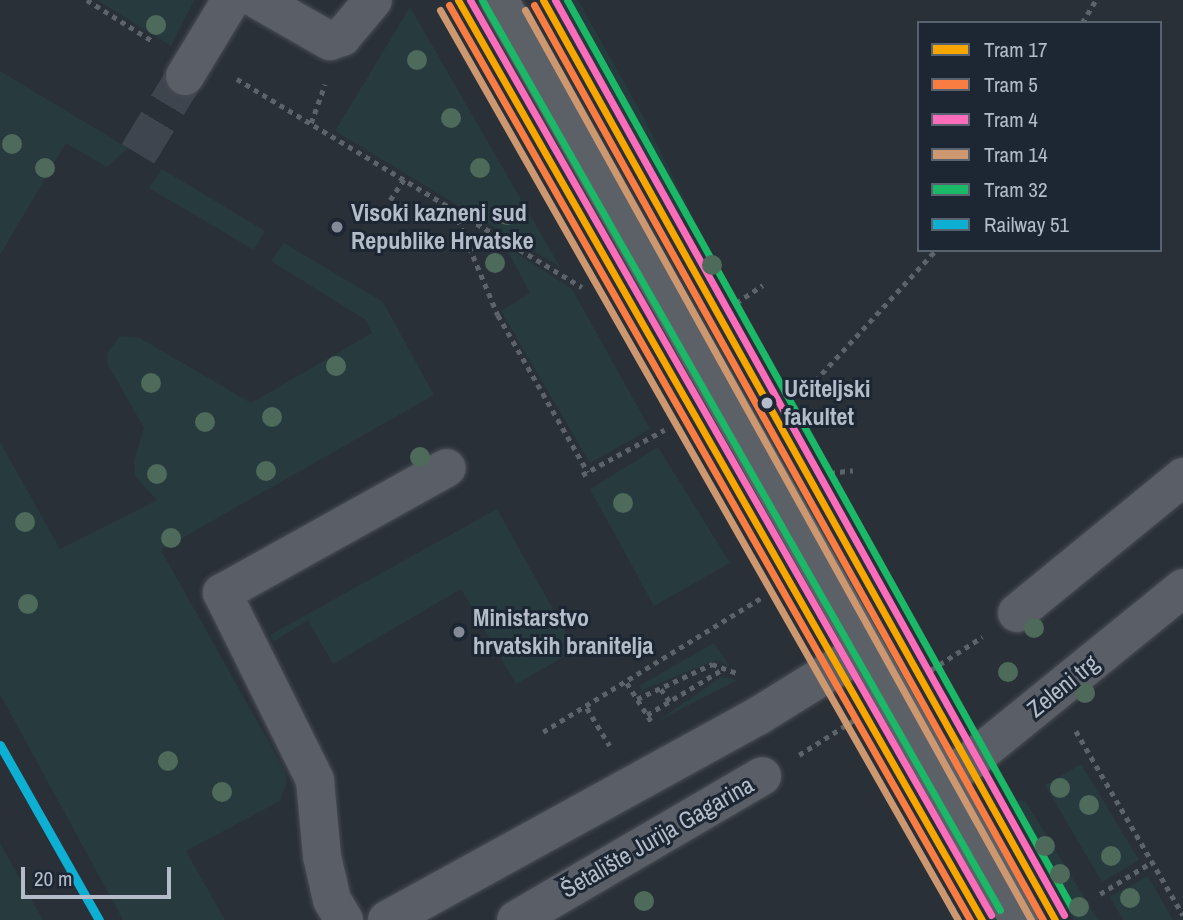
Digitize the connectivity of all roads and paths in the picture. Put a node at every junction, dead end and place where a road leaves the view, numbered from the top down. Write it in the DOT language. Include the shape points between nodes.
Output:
graph roads {
  1 [pos="87,0"];
  2 [pos="231,0"];
  3 [pos="258,0"];
  4 [pos="373,0"];
  5 [pos="499,0"];
  6 [pos="1096,0"];
  7 [pos="1083,21"];
  8 [pos="158,44"];
  9 [pos="186,76"];
  10 [pos="232,76"];
  11 [pos="404,179"];
  12 [pos="390,200"];
  13 [pos="454,209"];
  14 [pos="934,252"];
  15 [pos="763,285"];
  16 [pos="582,287"];
  17 [pos="736,303"];
  18 [pos="814,381"];
  19 [pos="664,430"];
  20 [pos="447,468"];
  21 [pos="853,470"];
  22 [pos="588,472"];
  23 [pos="830,473"];
  24 [pos="582,475"];
  25 [pos="1183,477"];
  26 [pos="1183,588"];
  27 [pos="761,598"];
  28 [pos="1002,623"];
  29 [pos="866,649"];
  30 [pos="724,668"];
  31 [pos="930,671"];
  32 [pos="743,676"];
  33 [pos="686,677"];
  34 [pos="628,683"];
  35 [pos="693,688"];
  36 [pos="661,689"];
  37 [pos="638,699"];
  38 [pos="670,702"];
  39 [pos="648,715"];
  40 [pos="854,720"];
  41 [pos="1072,723"];
  42 [pos="543,732"];
  43 [pos="660,735"];
  44 [pos="776,768"];
  45 [pos="941,780"];
  46 [pos="1152,862"];
  47 [pos="942,888"];
  48 [pos="1100,894"];
  49 [pos="1183,915"];
  50 [pos="344,920"];
  51 [pos="387,920"];
  52 [pos="516,920"];
  53 [pos="960,920"];
  54 [pos="1019,920"];
  1 -- 8 [label="path"];
  2 -- 9 [label="street"];
  3 -- 4 [label="street" via="330,41 342,37"];
  5 -- 29 [label="main road"];
  6 -- 7 [label="path"];
  10 -- 11 [label="path"];
  11 -- 12 [label="path"];
  11 -- 13 [label="path"];
  13 -- 16 [label="path"];
  13 -- 22 [label="path" via="498,315"];
  14 -- 18 [label="path"];
  15 -- 17 [label="path"];
  19 -- 22 [label="path"];
  20 -- 50 [label="street" via="222,593 315,780 322,856 332,900"];
  21 -- 23 [label="path"];
  22 -- 24 [label="path"];
  25 -- 28 [label="street"];
  26 -- 45 [label="street, Zeleni trg"];
  27 -- 34 [label="path"];
  28 -- 31 [label="path"];
  29 -- 45 [label="main road"];
  29 -- 51 [label="street" via="758,716"];
  30 -- 32 [label="path"];
  30 -- 33 [label="path" via="712,664"];
  30 -- 35 [label="path"];
  33 -- 35 [label="path"];
  33 -- 36 [label="path"];
  34 -- 37 [label="path"];
  34 -- 42 [label="path"];
  35 -- 38 [label="path"];
  36 -- 37 [label="path"];
  36 -- 38 [label="path"];
  37 -- 39 [label="path"];
  38 -- 39 [label="path"];
  39 -- 43 [label="path"];
  40 -- 44 [label="path"];
  41 -- 46 [label="path"];
  44 -- 52 [label="street, Šetalište Jurija Gagarina"];
  45 -- 54 [label="main road"];
  46 -- 48 [label="path"];
  46 -- 49 [label="path"];
  47 -- 53 [label="path"];
}
